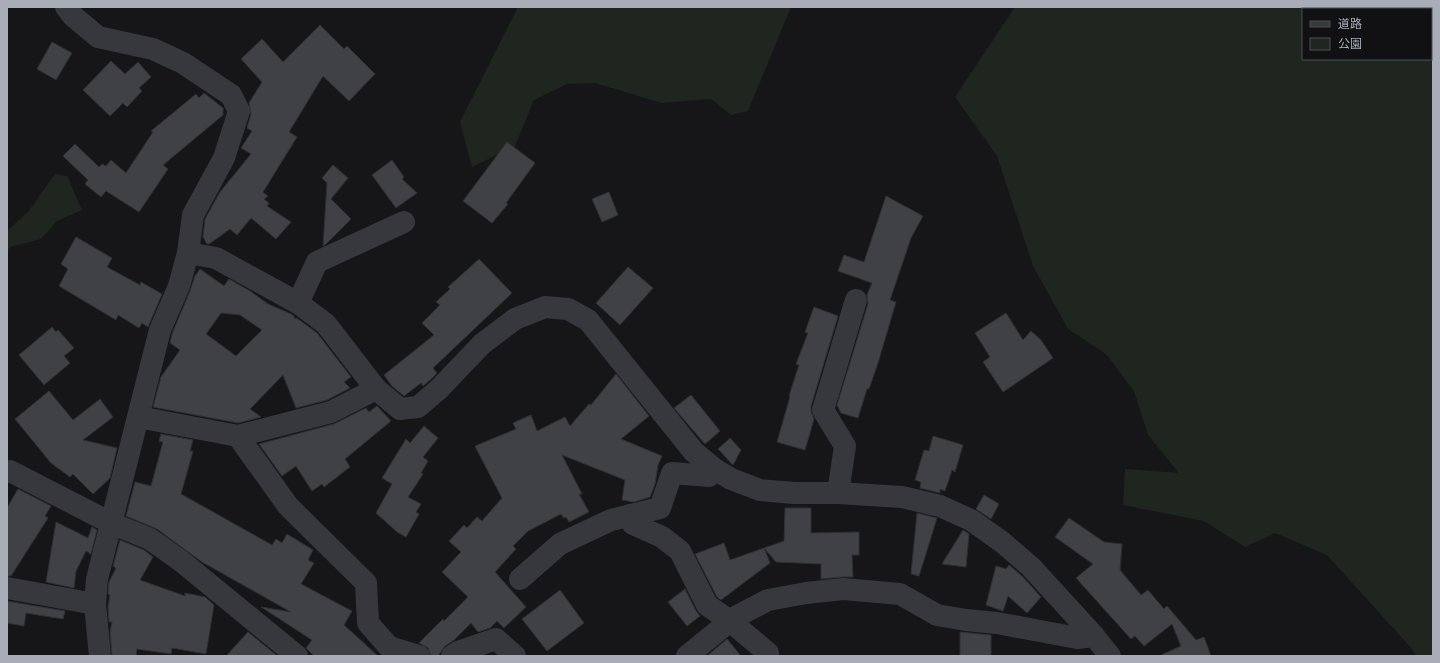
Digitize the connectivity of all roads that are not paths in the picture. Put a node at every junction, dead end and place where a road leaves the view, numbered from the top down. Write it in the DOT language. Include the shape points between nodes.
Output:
graph roads {
  1 [pos="66,7"];
  2 [pos="404,222"];
  3 [pos="188,253"];
  4 [pos="856,300"];
  5 [pos="298,302"];
  6 [pos="376,388"];
  7 [pos="138,417"];
  8 [pos="238,436"];
  9 [pos="716,470"];
  10 [pos="7,472"];
  11 [pos="838,493"];
  12 [pos="630,516"];
  13 [pos="111,524"];
  14 [pos="520,579"];
  15 [pos="7,588"];
  16 [pos="95,604"];
  17 [pos="730,621"];
  18 [pos="1094,636"];
  19 [pos="100,656"];
  20 [pos="297,656"];
  21 [pos="419,656"];
  22 [pos="452,656"];
  23 [pos="515,656"];
  24 [pos="687,656"];
  25 [pos="768,656"];
  26 [pos="1110,656"];
  1 -- 3 [label="street" via="98,37 153,49 183,63 231,95 239,111 224,158 193,215"];
  2 -- 5 [label="street" via="317,262"];
  3 -- 5 [label="street" via="216,258"];
  3 -- 7 [label="street" via="179,286 160,330"];
  4 -- 11 [label="street" via="823,410 845,446"];
  5 -- 6 [label="street" via="326,324"];
  6 -- 8 [label="street" via="331,412"];
  6 -- 9 [label="street" via="400,409 418,407 482,344 515,319 545,307 568,309 588,320 694,452"];
  7 -- 8 [label="street"];
  7 -- 13 [label="street"];
  8 -- 21 [label="street" via="288,506 366,583 368,623 389,647"];
  9 -- 11 [label="street" via="760,490"];
  9 -- 12 [label="street" via="709,476 672,473 660,508"];
  10 -- 13 [label="street" via="10,470"];
  11 -- 18 [label="street" via="902,497 940,506 971,520 1031,567"];
  12 -- 14 [label="street" via="611,520 560,544"];
  12 -- 17 [label="street" via="633,524 662,537 680,551 707,605"];
  13 -- 16 [label="street" via="97,579"];
  13 -- 20 [label="street" via="150,539"];
  15 -- 16 [label="street"];
  16 -- 19 [label="street"];
  17 -- 18 [label="street" via="768,600 843,589 900,594 937,615 951,618 997,623 1077,638"];
  17 -- 24 [label="street"];
  17 -- 25 [label="street" via="768,653"];
  18 -- 26 [label="street"];
  22 -- 23 [label="street" via="496,639"];
}
